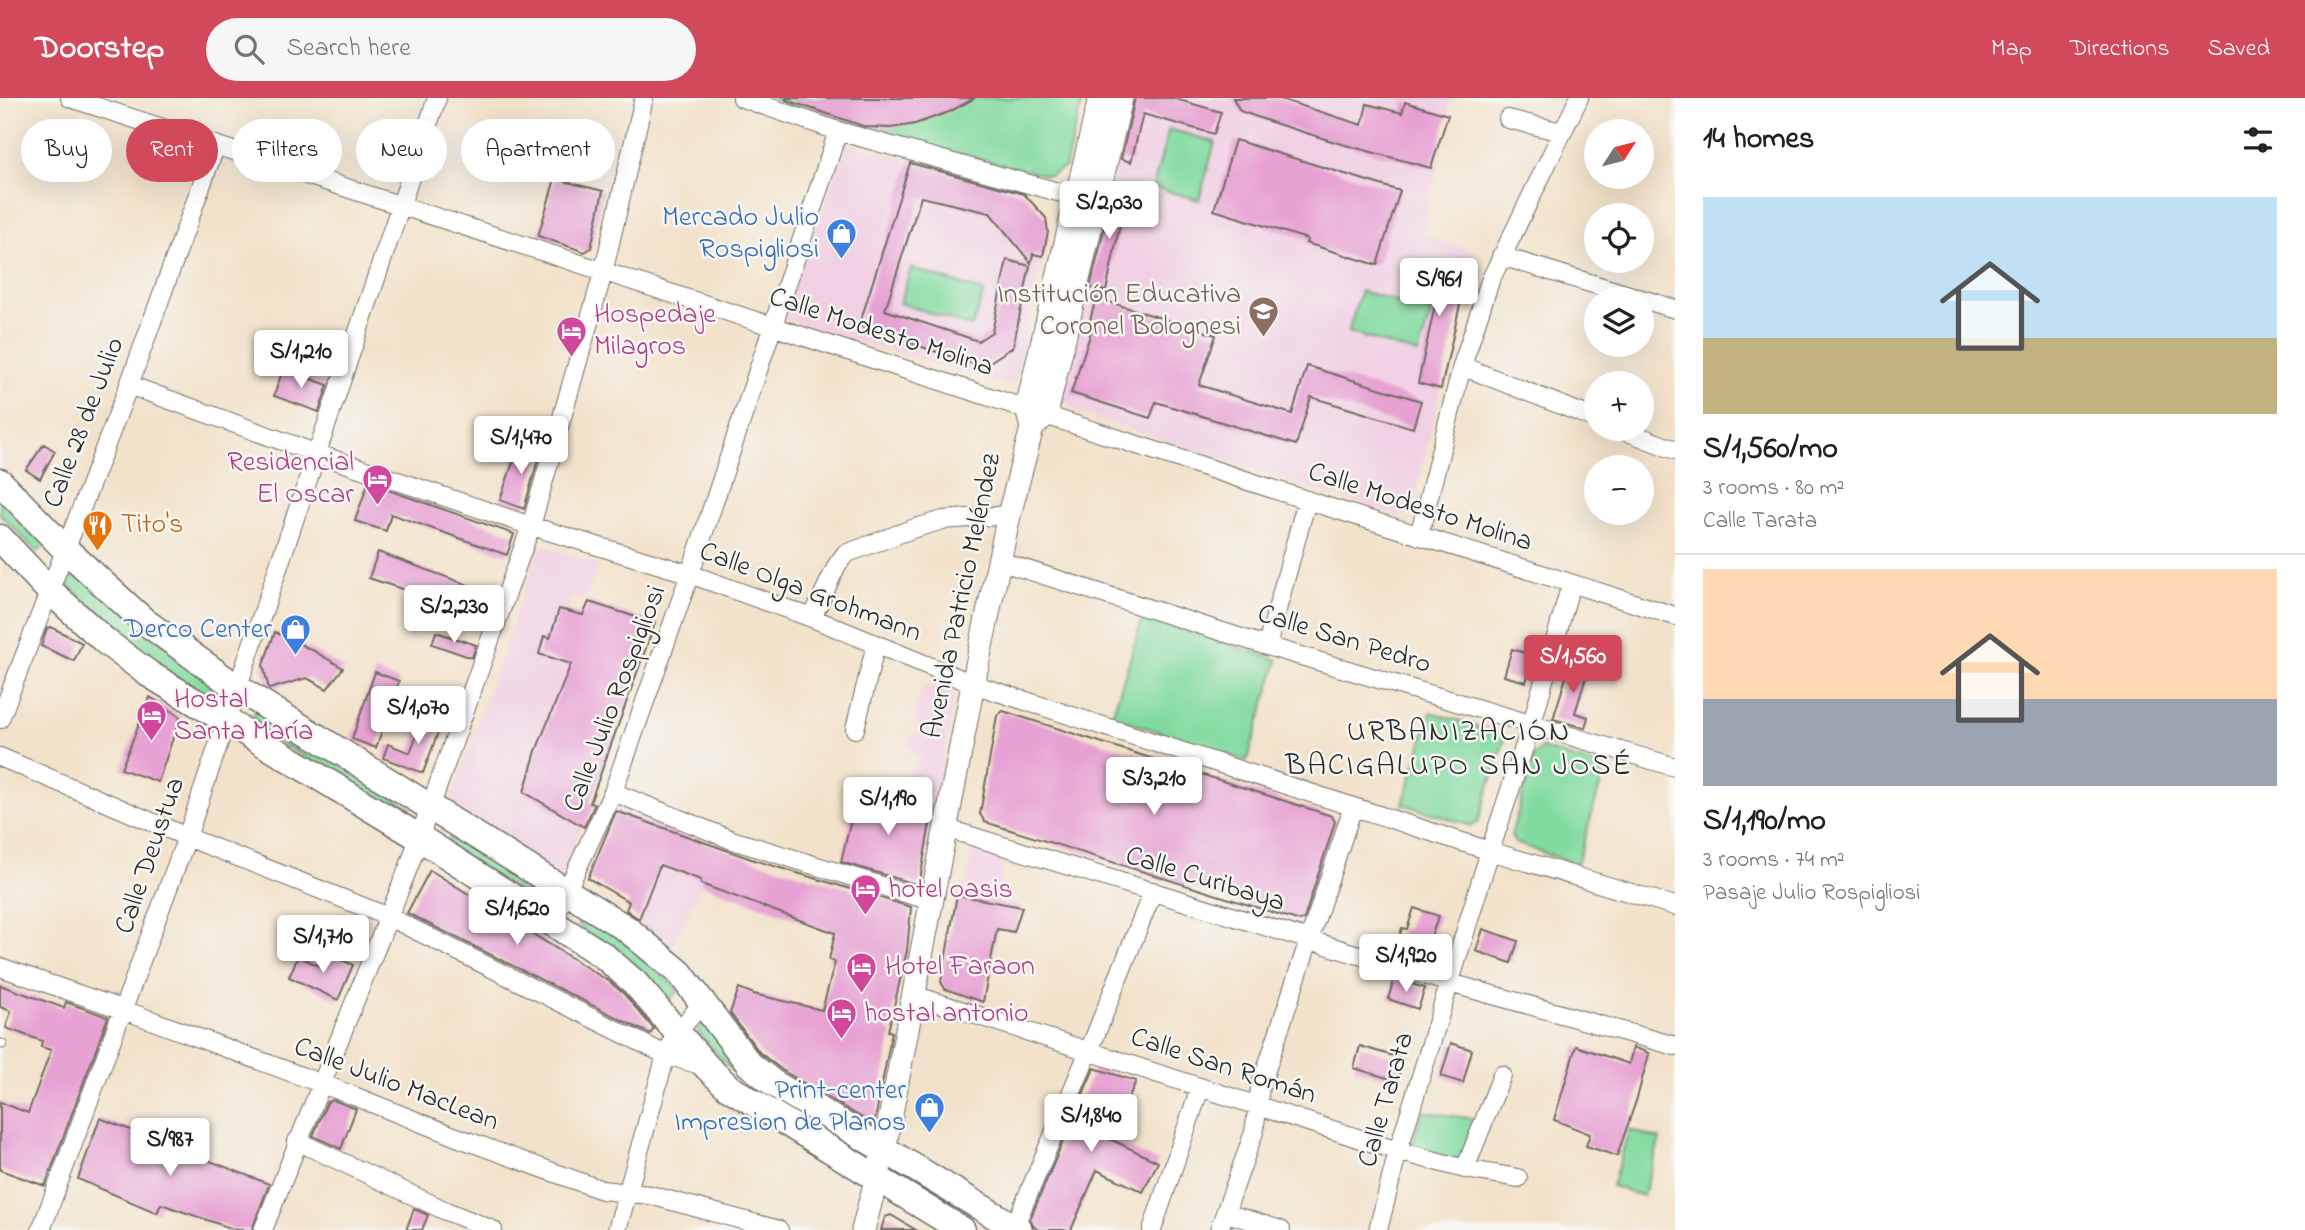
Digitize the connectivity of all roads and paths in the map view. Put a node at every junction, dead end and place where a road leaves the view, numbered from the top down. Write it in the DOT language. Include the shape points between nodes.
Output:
graph roads {
  1 [pos="70,98"];
  2 [pos="437,98"];
  3 [pos="644,98"];
  4 [pos="742,98"];
  5 [pos="1100,98"];
  6 [pos="1121,98"];
  7 [pos="1579,98"];
  8 [pos="135,119"];
  9 [pos="1507,119"];
  10 [pos="838,131"];
  11 [pos="1562,132"];
  12 [pos="218,146"];
  13 [pos="1099,146"];
  14 [pos="203,182"];
  15 [pos="1086,200"];
  16 [pos="401,206"];
  17 [pos="1501,256"];
  18 [pos="603,272"];
  19 [pos="1675,309"];
  20 [pos="772,325"];
  21 [pos="1462,366"];
  22 [pos="129,385"];
  23 [pos="1584,414"];
  24 [pos="1035,417"];
  25 [pos="1651,441"];
  26 [pos="1675,450"];
  27 [pos="315,453"];
  28 [pos="0,482"];
  29 [pos="1307,500"];
  30 [pos="1009,515"];
  31 [pos="531,526"];
  32 [pos="1419,536"];
  33 [pos="0,538"];
  34 [pos="64,548"];
  35 [pos="999,561"];
  36 [pos="690,574"];
  37 [pos="1572,584"];
  38 [pos="49,590"];
  39 [pos="1675,616"];
  40 [pos="813,618"];
  41 [pos="876,645"];
  42 [pos="1267,646"];
  43 [pos="973,684"];
  44 [pos="236,687"];
  45 [pos="0,719"];
  46 [pos="225,721"];
  47 [pos="1532,723"];
  48 [pos="855,729"];
  49 [pos="0,757"];
  50 [pos="1675,767"];
  51 [pos="613,792"];
  52 [pos="1353,807"];
  53 [pos="430,808"];
  54 [pos="945,828"];
  55 [pos="187,837"];
  56 [pos="420,838"];
  57 [pos="1490,851"];
  58 [pos="1153,891"];
  59 [pos="566,892"];
  60 [pos="932,901"];
  61 [pos="1675,906"];
  62 [pos="390,918"];
  63 [pos="552,922"];
  64 [pos="1309,940"];
  65 [pos="0,967"];
  66 [pos="1450,983"];
  67 [pos="914,995"];
  68 [pos="704,1002"];
  69 [pos="124,1010"];
  70 [pos="672,1043"];
  71 [pos="1675,1046"];
  72 [pos="1089,1051"];
  73 [pos="1502,1075"];
  74 [pos="321,1084"];
  75 [pos="1200,1088"];
  76 [pos="1258,1107"];
  77 [pos="297,1141"];
  78 [pos="884,1150"];
  79 [pos="1398,1151"];
  80 [pos="1465,1169"];
  81 [pos="877,1177"];
  82 [pos="1518,1178"];
  83 [pos="628,1193"];
  84 [pos="1226,1213"];
  85 [pos="1015,1229"];
  86 [pos="41,1230"];
  87 [pos="263,1230"];
  88 [pos="493,1230"];
  89 [pos="617,1230"];
  90 [pos="779,1230"];
  91 [pos="863,1230"];
  92 [pos="962,1230"];
  93 [pos="1152,1230"];
  94 [pos="1219,1230"];
  95 [pos="1281,1230"];
  96 [pos="1378,1230"];
  1 -- 8 [label="street, Calle Modesto Molina"];
  2 -- 16 [label="street, Calle Deustua"];
  3 -- 18 [label="street"];
  4 -- 10 [label="street"];
  5 -- 13 [label="street, Avenida Patricio Meléndez"];
  6 -- 13 [label="street, Avenida Patricio Meléndez"];
  7 -- 11 [label="street"];
  9 -- 11 [label="street"];
  10 -- 15 [label="street"];
  10 -- 20 [label="street, Calle Julio Rospigliosi"];
  11 -- 17 [label="street"];
  12 -- 16 [label="street, Calle Modesto Molina"];
  13 -- 15 [label="street, Avenida Patricio Meléndez"];
  14 -- 22 [label="street, Calle 28 de Julio"];
  15 -- 24 [label="street, Avenida Patricio Meléndez"];
  16 -- 18 [label="street, Calle Modesto Molina"];
  16 -- 27 [label="street, Calle Deustua"];
  17 -- 19 [label="street"];
  17 -- 21 [label="street"];
  18 -- 20 [label="street, Calle Modesto Molina"];
  18 -- 31 [label="street"];
  20 -- 24 [label="street, Calle Modesto Molina"];
  20 -- 36 [label="street, Calle Julio Rospigliosi"];
  21 -- 23 [label="street"];
  21 -- 32 [label="street"];
  22 -- 27 [label="street, Calle Olga Grohmann"];
  22 -- 34 [label="street, Calle 28 de Julio"];
  24 -- 29 [label="street, Calle Modesto Molina"];
  24 -- 30 [label="street, Avenida Patricio Meléndez"];
  25 -- 26 [label="street"];
  27 -- 31 [label="street, Calle Olga Grohmann"];
  27 -- 44 [label="street, Calle Deustua"];
  28 -- 34 [label="main road"];
  29 -- 32 [label="street, Calle Modesto Molina"];
  29 -- 42 [label="street"];
  30 -- 35 [label="street, Avenida Patricio Meléndez"];
  30 -- 40 [label="street" via="943,520 845,554"];
  31 -- 36 [label="street, Calle Olga Grohmann"];
  31 -- 53 [label="street"];
  32 -- 37 [label="street, Calle Modesto Molina"];
  33 -- 38 [label="main road"];
  34 -- 38 [label="street, Calle 28 de Julio"];
  34 -- 44 [label="main road" via="144,621"];
  35 -- 42 [label="street, Calle San Pedro"];
  35 -- 43 [label="street, Avenida Patricio Meléndez"];
  36 -- 40 [label="street, Calle Olga Grohmann"];
  36 -- 51 [label="street, Calle Julio Rospigliosi"];
  37 -- 39 [label="street, Calle Modesto Molina"];
  37 -- 47 [label="street, Calle Tarata"];
  38 -- 45 [label="street, Calle 28 de Julio"];
  38 -- 46 [label="main road" via="104,641"];
  40 -- 41 [label="street, Calle Olga Grohmann"];
  41 -- 43 [label="street, Calle Olga Grohmann"];
  41 -- 48 [label="street"];
  42 -- 47 [label="street, Calle San Pedro"];
  43 -- 52 [label="street, Calle Olga Grohmann"];
  43 -- 54 [label="street, Avenida Patricio Meléndez"];
  44 -- 46 [label="street, Calle Deustua"];
  44 -- 53 [label="main road"];
  46 -- 55 [label="street, Calle Deustua"];
  46 -- 56 [label="main road"];
  47 -- 50 [label="street, Calle San Pedro"];
  47 -- 57 [label="street, Calle Tarata"];
  49 -- 55 [label="street"];
  51 -- 59 [label="street, Calle Julio Rospigliosi"];
  51 -- 60 [label="street" via="732,840"];
  52 -- 57 [label="street, Calle Olga Grohmann"];
  52 -- 64 [label="street"];
  53 -- 56 [label="street"];
  53 -- 59 [label="main road"];
  54 -- 58 [label="street, Calle Curibaya"];
  54 -- 60 [label="street, Avenida Patricio Meléndez"];
  55 -- 62 [label="street"];
  55 -- 69 [label="street, Calle Deustua"];
  56 -- 62 [label="street"];
  56 -- 63 [label="main road"];
  57 -- 61 [label="street, Calle Olga Grohmann"];
  57 -- 66 [label="street, Calle Tarata"];
  58 -- 64 [label="street, Calle Curibaya"];
  58 -- 72 [label="street"];
  59 -- 63 [label="street, Calle Julio Rospigliosi"];
  59 -- 68 [label="main road" via="649,947 680,973"];
  60 -- 67 [label="street, Avenida Patricio Meléndez"];
  62 -- 70 [label="street"];
  62 -- 74 [label="street"];
  63 -- 70 [label="main road" via="635,983"];
  64 -- 66 [label="street, Calle Curibaya"];
  64 -- 76 [label="street" via="1260,1088"];
  65 -- 69 [label="street, Calle Julio MacLean"];
  66 -- 71 [label="street, Calle Curibaya"];
  66 -- 79 [label="street, Calle Tarata"];
  67 -- 72 [label="street, Calle San Román"];
  67 -- 78 [label="street, Avenida Patricio Meléndez"];
  68 -- 70 [label="street"];
  68 -- 78 [label="main road" via="749,1064"];
  69 -- 74 [label="street, Calle Julio MacLean"];
  69 -- 86 [label="street, Calle Deustua"];
  70 -- 81 [label="main road" via="742,1096"];
  70 -- 83 [label="street"];
  72 -- 75 [label="street, Calle San Román"];
  72 -- 85 [label="street"];
  73 -- 80 [label="street"];
  74 -- 77 [label="street"];
  74 -- 83 [label="street, Calle Julio MacLean" via="590,1186"];
  75 -- 76 [label="street, Calle San Román"];
  75 -- 93 [label="street"];
  76 -- 79 [label="street, Calle San Román"];
  76 -- 84 [label="street"];
  77 -- 87 [label="street"];
  77 -- 88 [label="street"];
  78 -- 81 [label="street, Avenida Patricio Meléndez"];
  78 -- 85 [label="main road"];
  79 -- 80 [label="street, Calle San Román"];
  79 -- 96 [label="street, Calle Tarata"];
  80 -- 82 [label="street, Calle San Román"];
  81 -- 91 [label="street, Avenida Patricio Meléndez"];
  81 -- 92 [label="main road"];
  83 -- 89 [label="street"];
  83 -- 90 [label="street, Calle Julio MacLean"];
  84 -- 94 [label="street"];
  84 -- 95 [label="street"];
}
